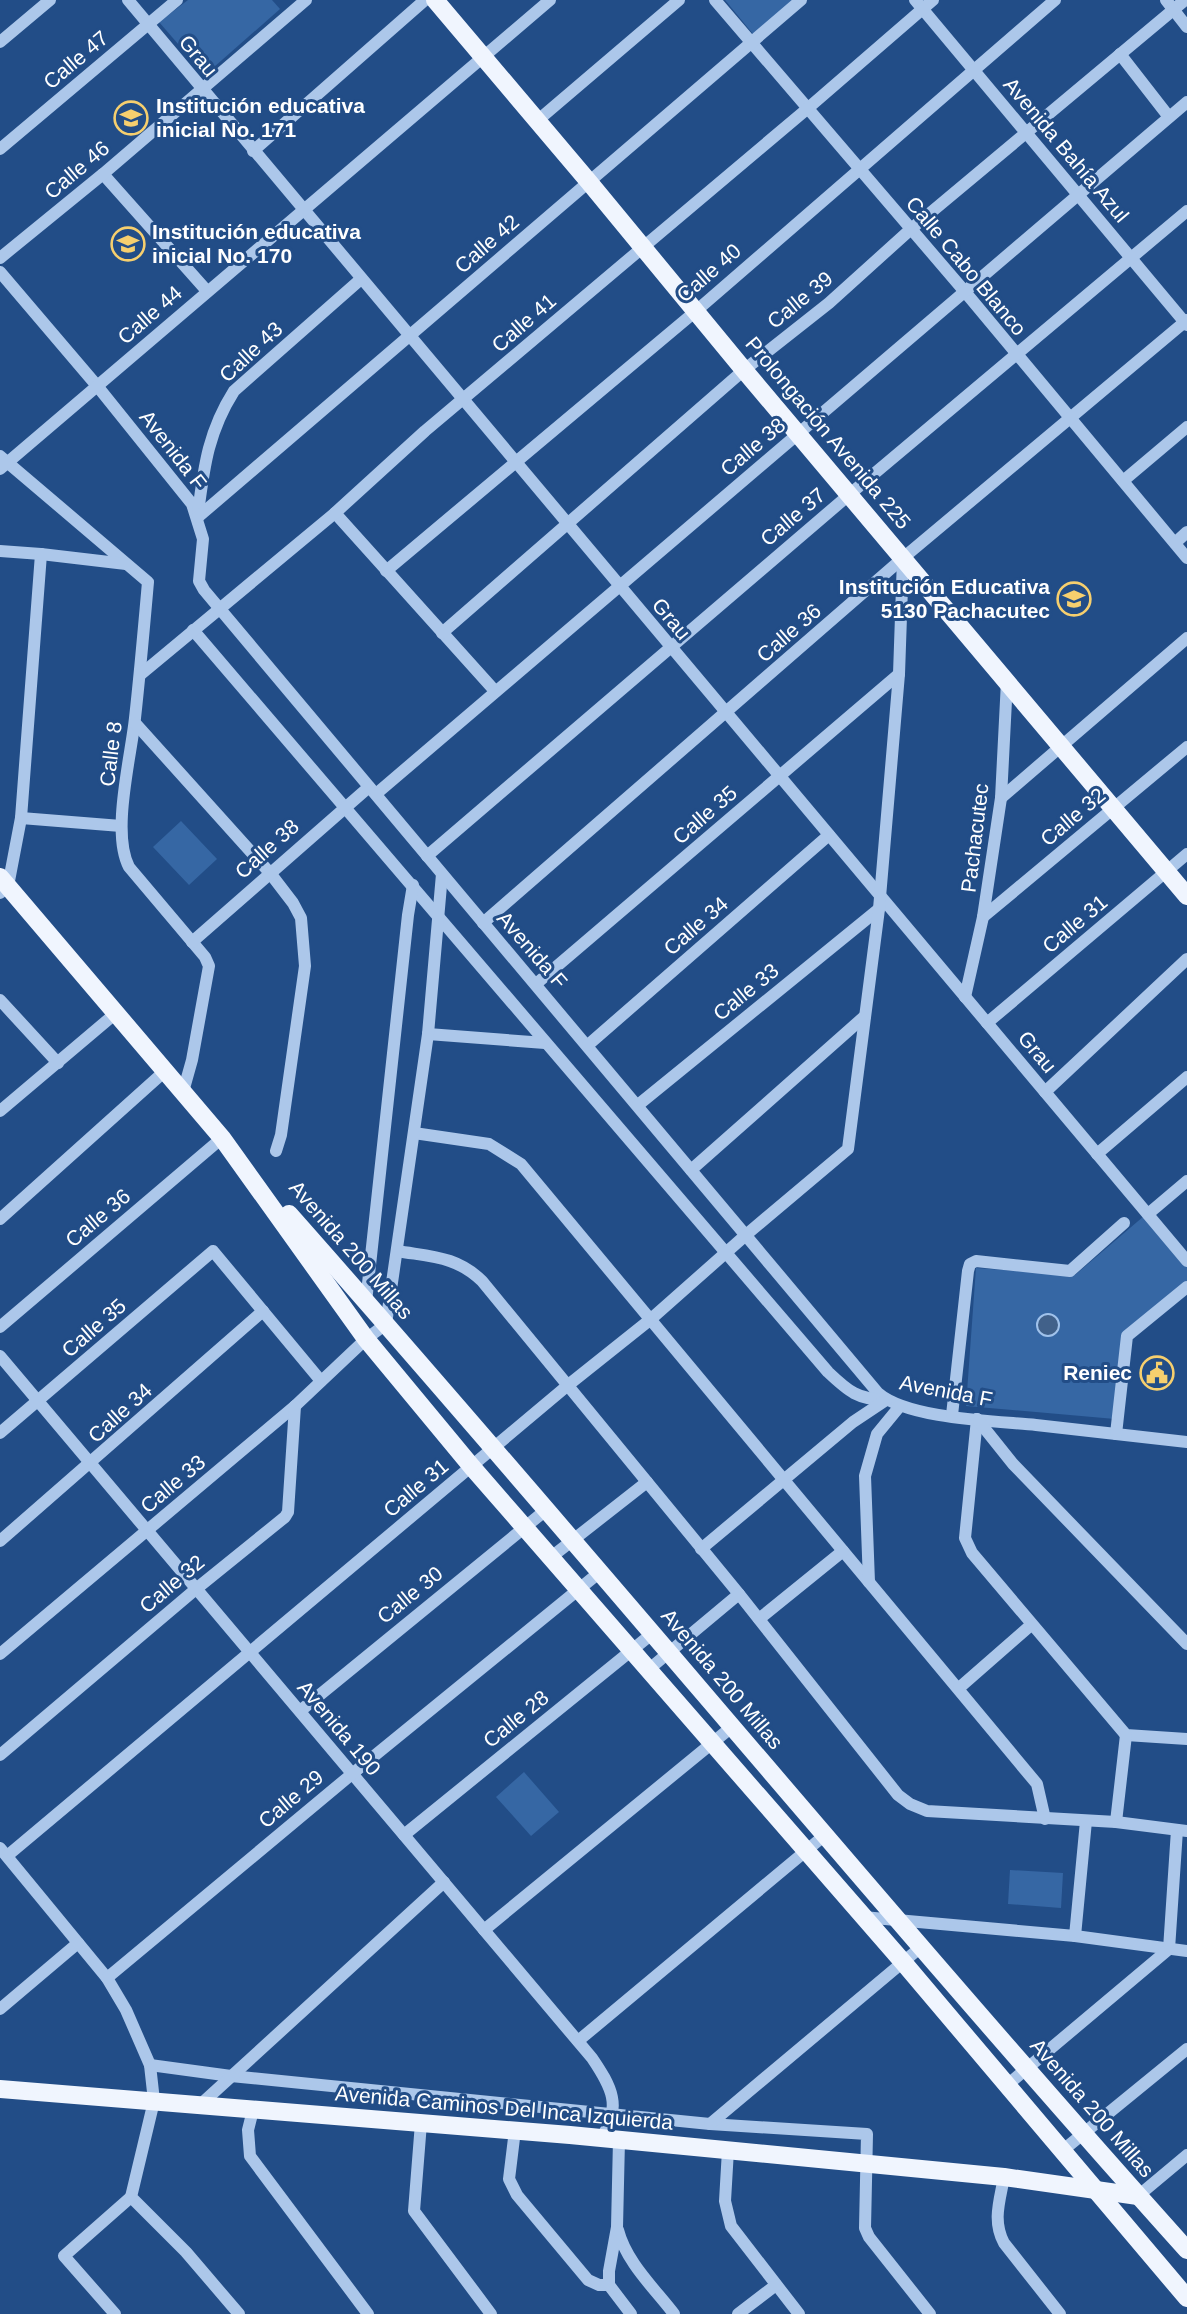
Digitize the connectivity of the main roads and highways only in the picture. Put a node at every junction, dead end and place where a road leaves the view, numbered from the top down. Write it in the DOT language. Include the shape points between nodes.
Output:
graph roads {
  1 [pos="435,0"];
  2 [pos="3,885"];
  3 [pos="1187,895"];
  4 [pos="222,1138"];
  5 [pos="0,2089"];
  6 [pos="1095,2190"];
  7 [pos="1138,2196"];
  8 [pos="1187,2250"];
  9 [pos="1187,2298"];
  1 -- 3 [label="main road, Prolongación Avenida 225"];
  2 -- 4 [label="main road, Avenida 200 Millas"];
  4 -- 6 [label="main road, Avenida 200 Millas" via="366,1339 471,1467 903,1962"];
  4 -- 7 [label="main road, Avenida 200 Millas"];
  5 -- 6 [label="main road, Avenida Caminos Del Inca Izquierda" via="515,2130 1004,2177"];
  6 -- 7 [label="main road, Avenida Caminos Del Inca Izquierda"];
  6 -- 9 [label="main road, Avenida 200 Millas"];
  7 -- 8 [label="main road, Avenida 200 Millas"];
}
